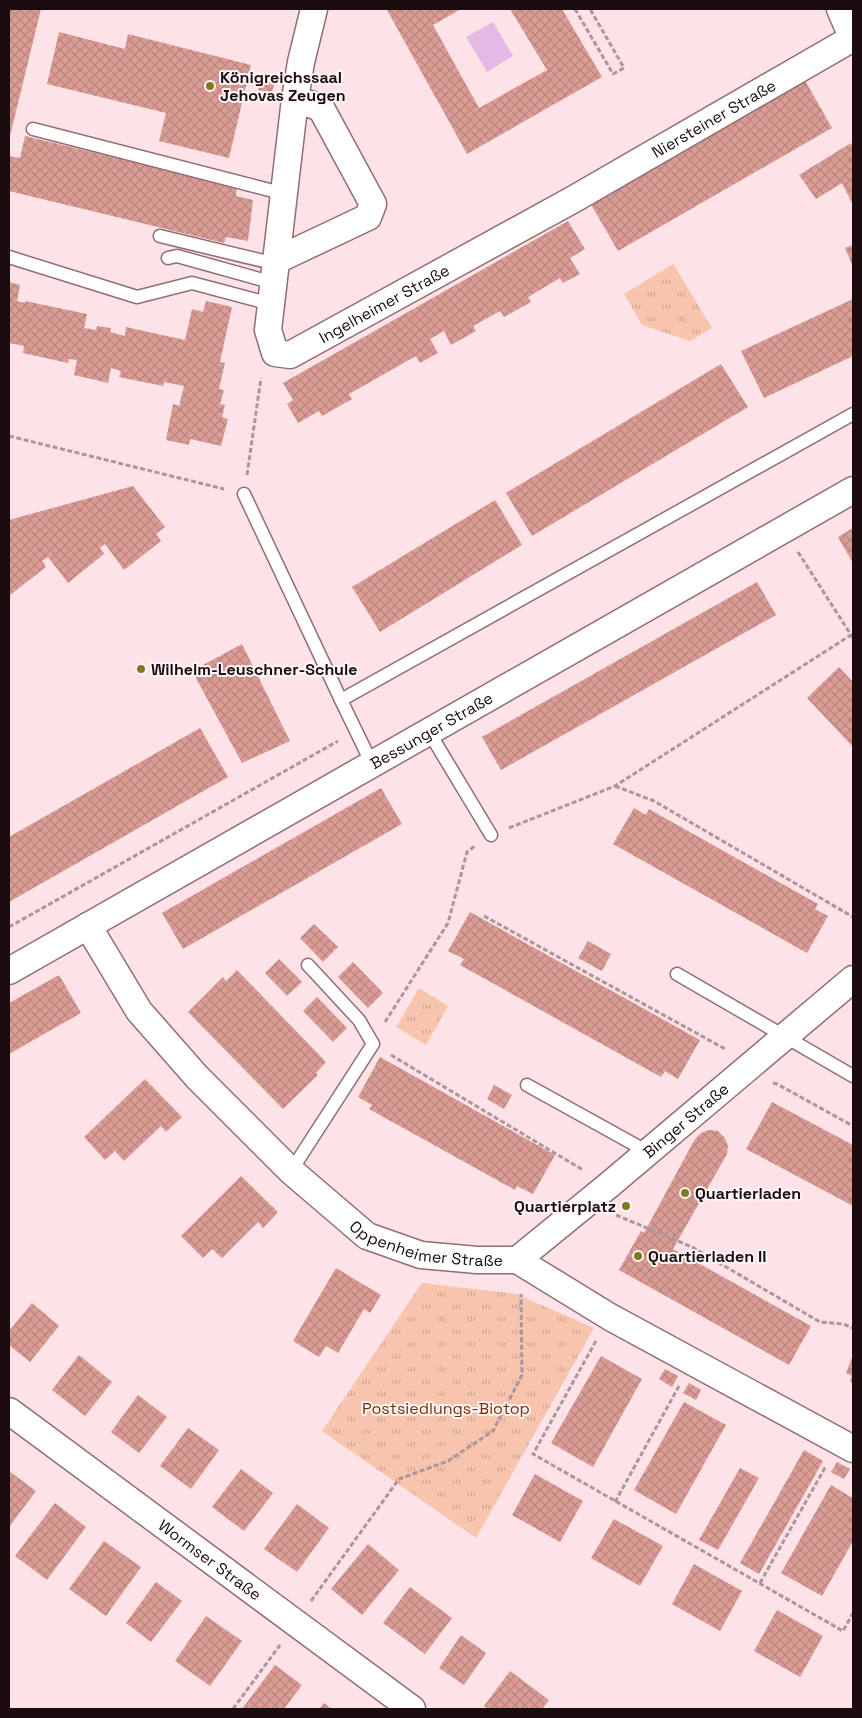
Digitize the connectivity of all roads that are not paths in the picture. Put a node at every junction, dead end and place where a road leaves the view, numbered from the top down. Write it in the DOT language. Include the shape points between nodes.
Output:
graph roads {
  1 [pos="314,9"];
  2 [pos="840,9"];
  3 [pos="853,38"];
  4 [pos="295,99"];
  5 [pos="33,129"];
  6 [pos="285,194"];
  7 [pos="574,199"];
  8 [pos="160,236"];
  9 [pos="9,257"];
  10 [pos="168,258"];
  11 [pos="275,278"];
  12 [pos="853,414"];
  13 [pos="853,490"];
  14 [pos="244,494"];
  15 [pos="341,700"];
  16 [pos="429,732"];
  17 [pos="372,764"];
  18 [pos="490,835"];
  19 [pos="88,926"];
  20 [pos="308,966"];
  21 [pos="9,972"];
  22 [pos="678,974"];
  23 [pos="853,979"];
  24 [pos="784,1037"];
  25 [pos="853,1076"];
  26 [pos="527,1085"];
  27 [pos="648,1152"];
  28 [pos="292,1171"];
  29 [pos="525,1265"];
  30 [pos="9,1411"];
  31 [pos="846,1445"];
  32 [pos="412,1709"];
  1 -- 4 [label="street, Ingelheimer Straße"];
  2 -- 3 [label="street, Niersteiner Straße"];
  3 -- 7 [label="street, Niersteiner Straße"];
  4 -- 6 [label="street, Ingelheimer Straße"];
  4 -- 11 [label="street" via="321,108 373,204 368,217"];
  5 -- 6 [label="lane"];
  6 -- 11 [label="street, Ingelheimer Straße"];
  7 -- 11 [label="street, Ingelheimer Straße" via="290,355 275,353 268,330"];
  8 -- 11 [label="lane"];
  9 -- 11 [label="lane" via="137,297 192,283"];
  10 -- 11 [label="lane" via="177,256"];
  12 -- 15 [label="lane"];
  13 -- 16 [label="street, Bessunger Straße"];
  14 -- 15 [label="lane"];
  15 -- 17 [label="lane"];
  16 -- 17 [label="street, Bessunger Straße"];
  16 -- 18 [label="lane"];
  17 -- 19 [label="street, Bessunger Straße"];
  19 -- 21 [label="street, Bessunger Straße"];
  19 -- 28 [label="street, Oppenheimer Straße" via="139,1011 197,1077"];
  20 -- 28 [label="lane" via="359,1020 373,1044"];
  22 -- 24 [label="lane"];
  23 -- 24 [label="street, Binger Straße"];
  24 -- 25 [label="lane"];
  24 -- 27 [label="street, Binger Straße"];
  26 -- 27 [label="lane"];
  27 -- 29 [label="street, Binger Straße" via="588,1203"];
  28 -- 29 [label="street, Oppenheimer Straße" via="367,1236 421,1255"];
  29 -- 31 [label="street" via="692,1363"];
  30 -- 32 [label="street, Wormser Straße"];
}
